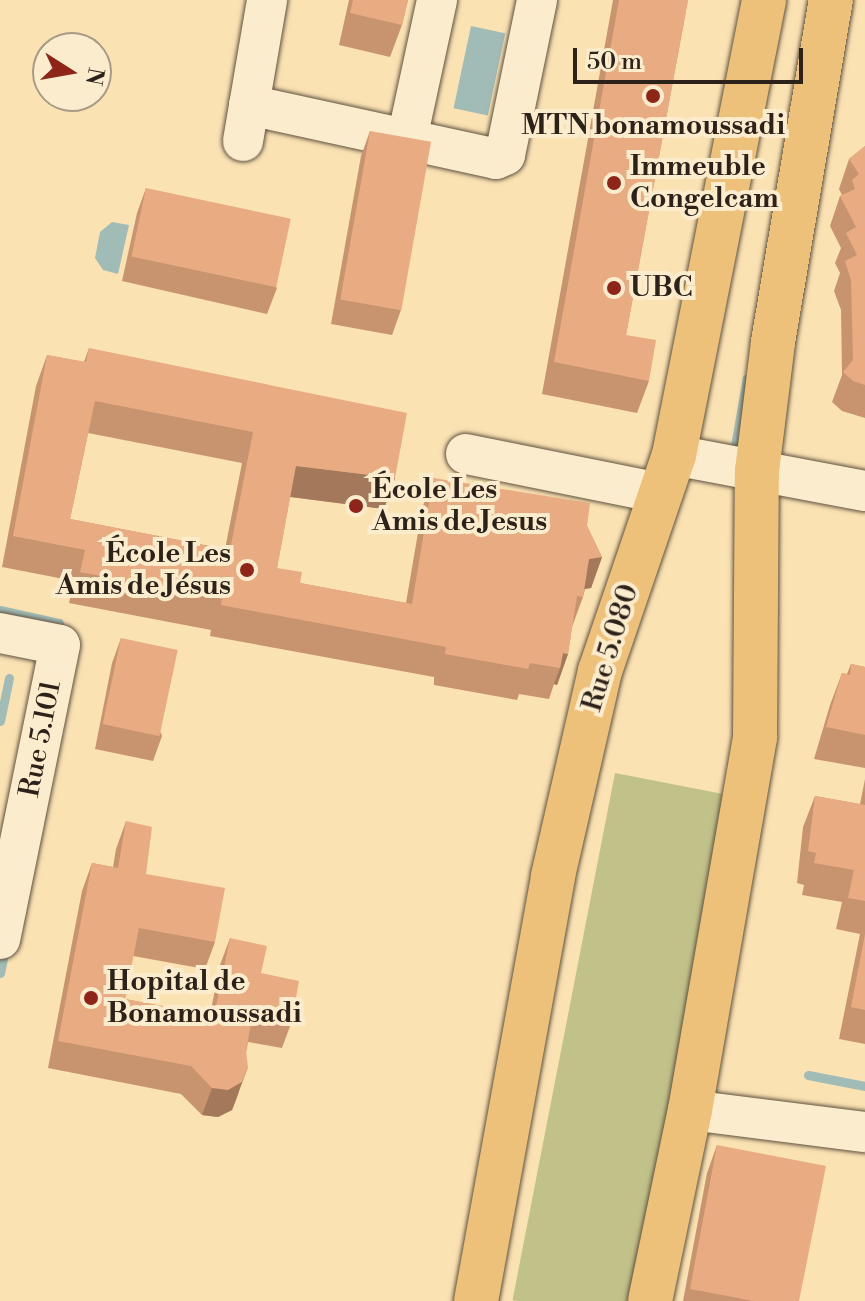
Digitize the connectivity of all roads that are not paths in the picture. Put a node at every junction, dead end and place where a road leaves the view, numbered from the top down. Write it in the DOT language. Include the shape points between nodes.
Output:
graph roads {
  1 [pos="267,0"];
  2 [pos="437,0"];
  3 [pos="537,0"];
  4 [pos="764,0"];
  5 [pos="831,0"];
  6 [pos="407,139"];
  7 [pos="466,454"];
  8 [pos="757,471"];
  9 [pos="667,474"];
  10 [pos="865,491"];
  11 [pos="0,633"];
  12 [pos="2,915"];
  13 [pos="690,1110"];
  14 [pos="865,1132"];
  15 [pos="476,1301"];
  16 [pos="650,1301"];
  1 -- 6 [label="street" via="246,123"];
  2 -- 6 [label="street"];
  3 -- 6 [label="street" via="505,155 496,159"];
  4 -- 9 [label="main road, Rue 5.080"];
  5 -- 8 [label="main road" via="773,342"];
  7 -- 9 [label="street"];
  8 -- 9 [label="street"];
  8 -- 10 [label="street"];
  8 -- 13 [label="main road" via="755,737"];
  9 -- 15 [label="main road, Rue 5.080" via="600,671 553,876"];
  11 -- 12 [label="street, Rue 5.101" via="60,645"];
  13 -- 14 [label="street"];
  13 -- 16 [label="main road"];
}
